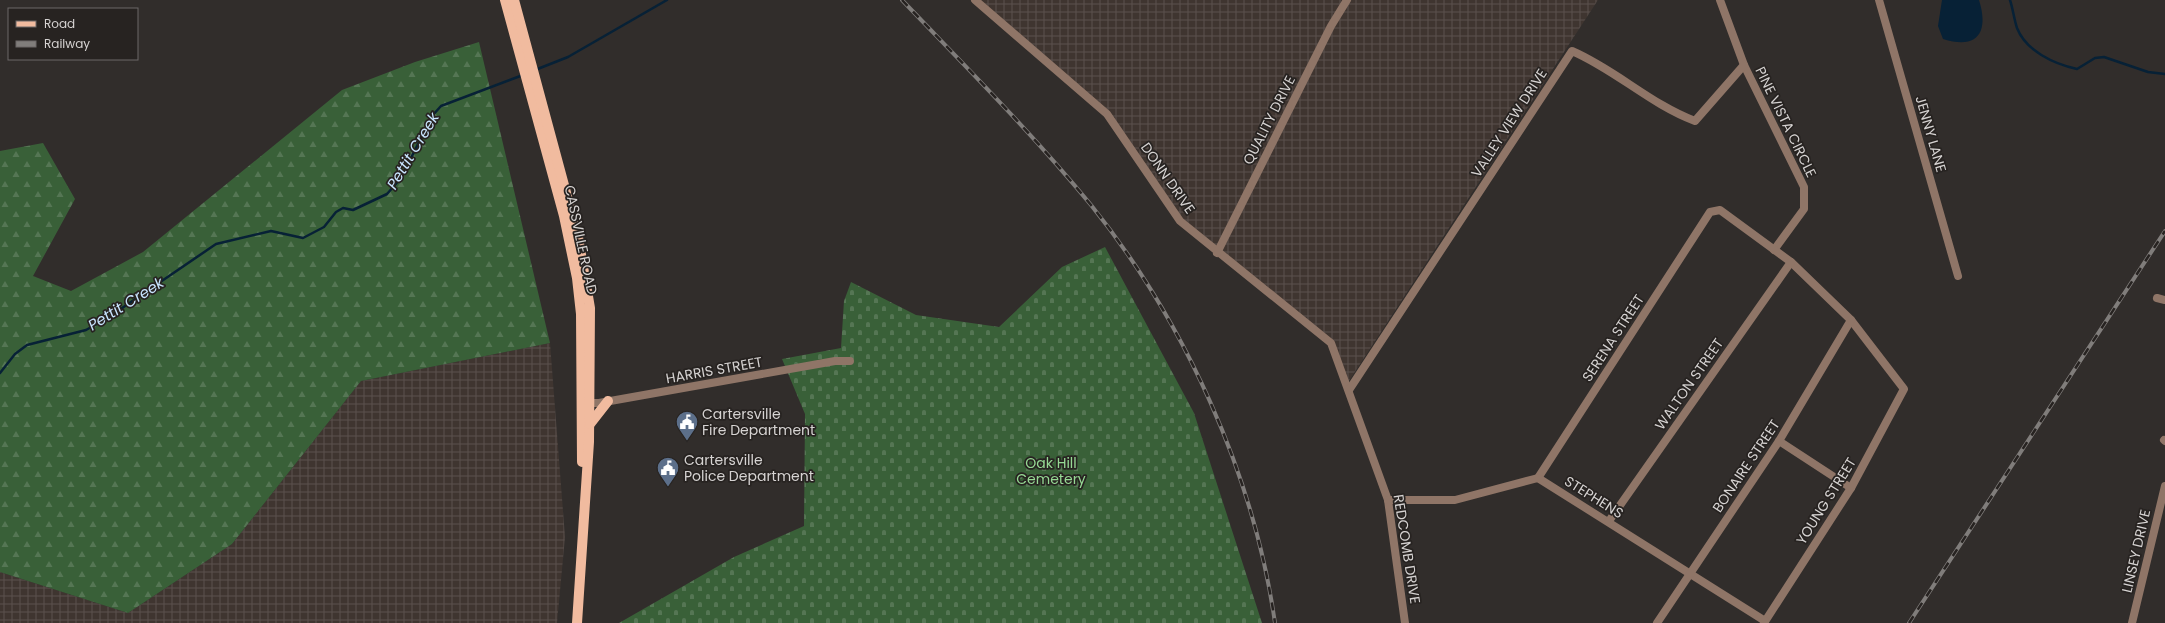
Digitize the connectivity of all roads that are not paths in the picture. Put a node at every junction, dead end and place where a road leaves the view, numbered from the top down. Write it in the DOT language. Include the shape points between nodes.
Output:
graph roads {
  1 [pos="975,0"];
  2 [pos="1347,0"];
  3 [pos="1720,0"];
  4 [pos="1879,0"];
  5 [pos="510,2"];
  6 [pos="1744,65"];
  7 [pos="1774,250"];
  8 [pos="1217,253"];
  9 [pos="1791,262"];
  10 [pos="1958,276"];
  11 [pos="2157,298"];
  12 [pos="2165,300"];
  13 [pos="1851,320"];
  14 [pos="850,361"];
  15 [pos="1349,390"];
  16 [pos="608,401"];
  17 [pos="586,403"];
  18 [pos="590,424"];
  19 [pos="1779,441"];
  20 [pos="1538,478"];
  21 [pos="2165,486"];
  22 [pos="1851,488"];
  23 [pos="584,492"];
  24 [pos="1388,500"];
  25 [pos="1609,521"];
  26 [pos="1690,573"];
  27 [pos="577,622"];
  28 [pos="1765,622"];
  29 [pos="1405,623"];
  30 [pos="1657,623"];
  31 [pos="2132,623"];
  1 -- 8 [label="street, DONN DRIVE" via="1107,114 1180,222"];
  2 -- 8 [label="street, QUALITY DRIVE" via="1330,26"];
  3 -- 6 [label="street, PINE VISTA CIRCLE"];
  4 -- 10 [label="street, JENNY LANE"];
  5 -- 17 [label="main road, CASSVILLE ROAD" via="578,237 586,274 590,308"];
  6 -- 7 [label="street, PINE VISTA CIRCLE" via="1804,187 1804,209"];
  6 -- 15 [label="street, VALLEY VIEW DRIVE" via="1695,121 1671,112 1596,62 1572,51"];
  7 -- 9 [label="street"];
  7 -- 20 [label="street, SERENA STREET" via="1720,210 1710,212"];
  8 -- 15 [label="street, DONN DRIVE" via="1331,343"];
  9 -- 13 [label="street"];
  9 -- 25 [label="street, WALTON STREET"];
  11 -- 12 [label="street"];
  13 -- 19 [label="street, BONAIRE STREET"];
  13 -- 22 [label="street, YOUNG STREET" via="1904,389"];
  14 -- 16 [label="street, HARRIS STREET" via="835,361"];
  15 -- 24 [label="street, REDCOMB DRIVE"];
  16 -- 17 [label="street, HARRIS STREET"];
  16 -- 18 [label="main road"];
  17 -- 18 [label="main road, CASSVILLE ROAD"];
  17 -- 23 [label="main road, CASSVILLE ROAD" via="581,443"];
  18 -- 23 [label="main road, CASSVILLE ROAD"];
  19 -- 22 [label="street"];
  19 -- 26 [label="street, BONAIRE STREET"];
  20 -- 24 [label="street" via="1455,500"];
  20 -- 25 [label="street, STEPHENS"];
  21 -- 31 [label="street, LINSEY DRIVE"];
  22 -- 28 [label="street, YOUNG STREET"];
  23 -- 27 [label="main road, CASSVILLE ROAD"];
  24 -- 29 [label="street, REDCOMB DRIVE"];
  25 -- 26 [label="street, STEPHENS"];
  26 -- 28 [label="street, STEPHENS"];
  26 -- 30 [label="street, BONAIRE STREET"];
}
